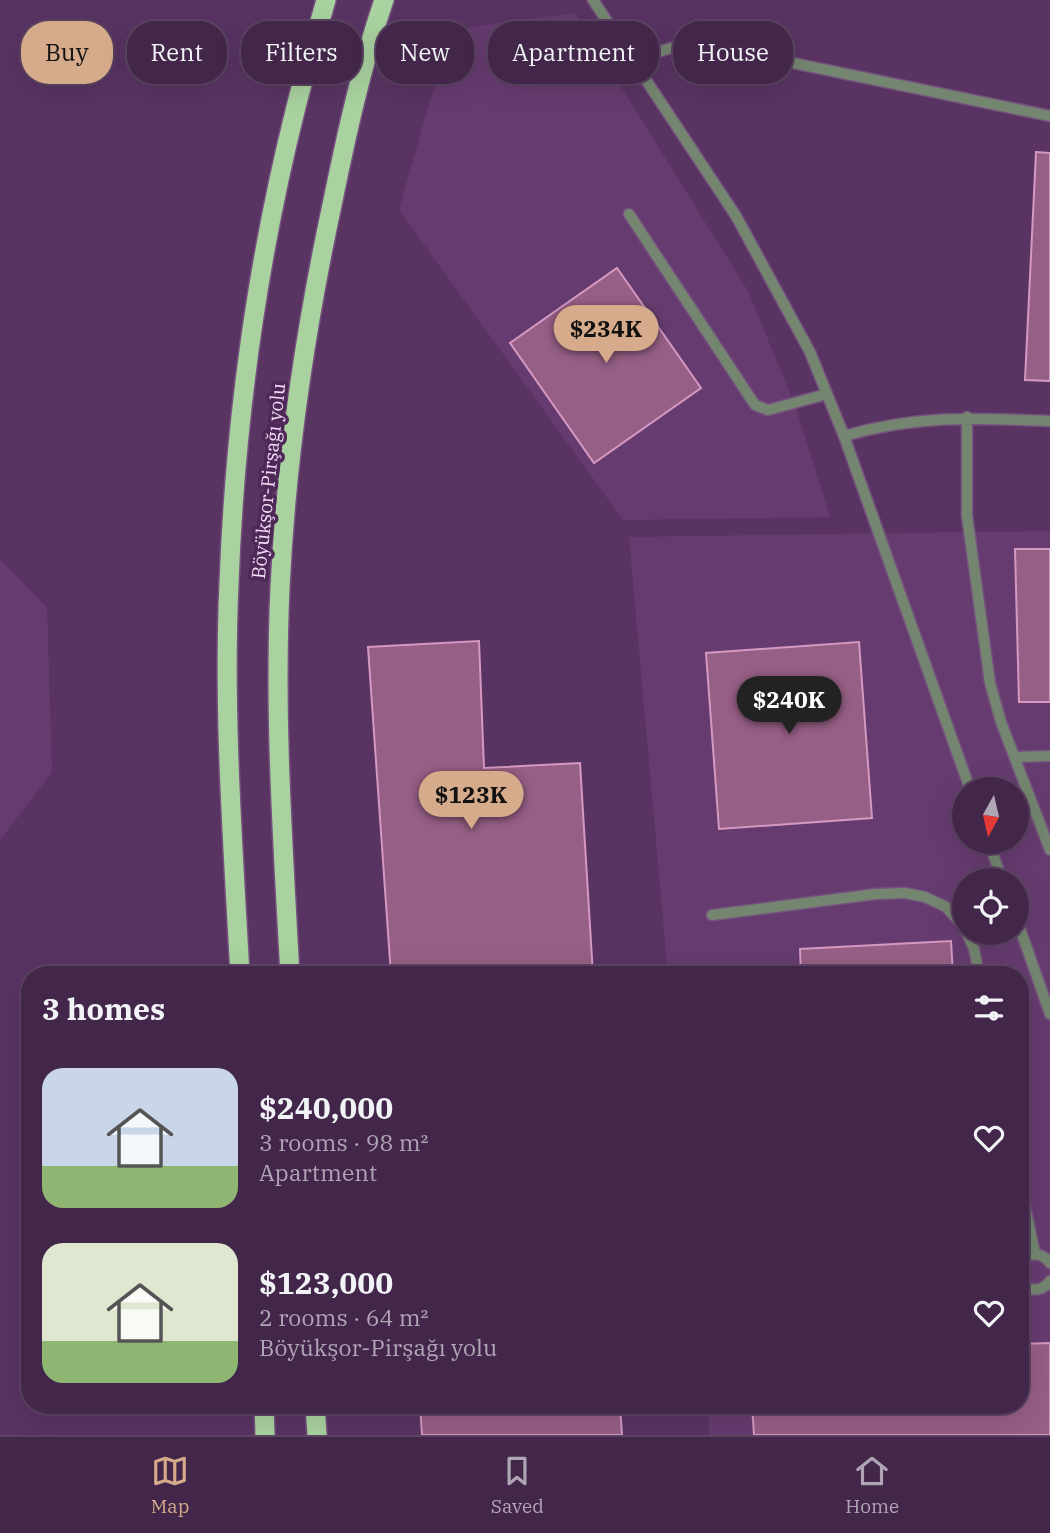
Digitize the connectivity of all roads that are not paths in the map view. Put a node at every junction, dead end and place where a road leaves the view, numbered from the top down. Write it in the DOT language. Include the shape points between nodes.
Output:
graph roads {
  1 [pos="326,0"];
  2 [pos="384,0"];
  3 [pos="593,0"];
  4 [pos="607,21"];
  5 [pos="659,52"];
  6 [pos="649,84"];
  7 [pos="1050,116"];
  8 [pos="629,214"];
  9 [pos="827,394"];
  10 [pos="967,417"];
  11 [pos="1050,421"];
  12 [pos="844,436"];
  13 [pos="1050,756"];
  14 [pos="1015,757"];
  15 [pos="966,777"];
  16 [pos="1050,850"];
  17 [pos="952,914"];
  18 [pos="712,915"];
  19 [pos="972,945"];
  20 [pos="1026,945"];
  21 [pos="240,966"];
  22 [pos="290,966"];
  23 [pos="977,966"];
  24 [pos="1050,1014"];
  25 [pos="1029,1225"];
  26 [pos="1035,1254"];
  27 [pos="1029,1255"];
  28 [pos="1049,1260"];
  29 [pos="1049,1286"];
  30 [pos="1029,1289"];
  31 [pos="264,1414"];
  32 [pos="316,1414"];
  33 [pos="265,1435"];
  34 [pos="317,1435"];
  1 -- 21 [label="highway, Böyükşor-Pirşağı yolu" via="296,108 270,232 250,343 237,460 228,584 228,706"];
  2 -- 22 [label="highway, Böyükşor-Pirşağı yolu" via="349,123 324,242 290,461 280,588 279,710"];
  3 -- 4 [label="lane"];
  5 -- 7 [label="lane" via="719,49"];
  6 -- 9 [label="lane" via="736,216 810,352"];
  8 -- 9 [label="lane" via="755,405 768,410"];
  9 -- 12 [label="lane"];
  10 -- 11 [label="lane"];
  10 -- 12 [label="lane" via="882,425"];
  10 -- 14 [label="lane" via="967,516 990,683"];
  12 -- 15 [label="lane"];
  13 -- 14 [label="lane"];
  14 -- 16 [label="lane"];
  17 -- 18 [label="lane" via="925,897 905,893"];
  19 -- 23 [label="lane"];
  20 -- 24 [label="lane"];
  25 -- 26 [label="lane"];
  26 -- 27 [label="lane"];
  26 -- 28 [label="lane"];
  29 -- 30 [label="lane"];
  31 -- 33 [label="highway"];
  32 -- 34 [label="highway"];
}
